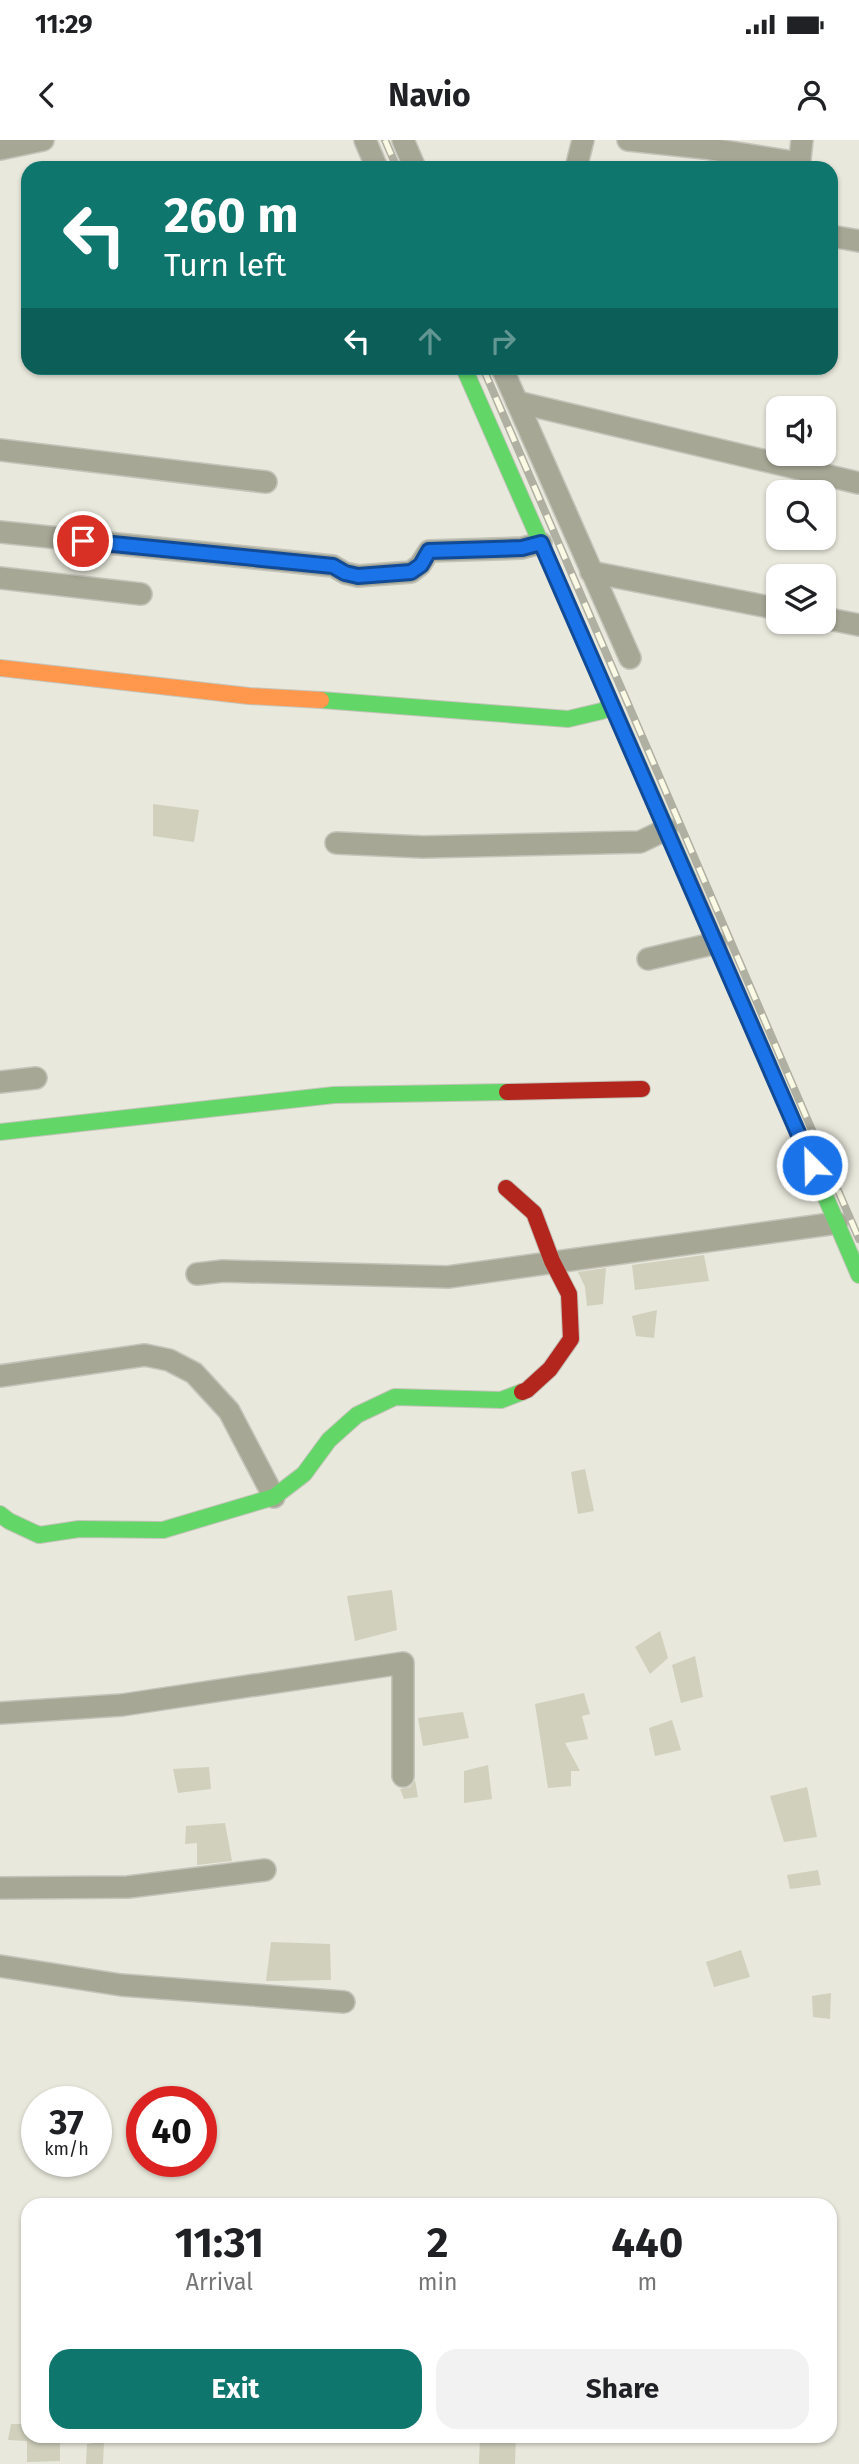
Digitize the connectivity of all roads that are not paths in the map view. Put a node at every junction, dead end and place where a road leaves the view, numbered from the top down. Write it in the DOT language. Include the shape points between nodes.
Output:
graph roads {
  1 [pos="43,140"];
  2 [pos="365,140"];
  3 [pos="403,140"];
  4 [pos="583,140"];
  5 [pos="628,140"];
  6 [pos="802,140"];
  7 [pos="0,149"];
  8 [pos="374,161"];
  9 [pos="412,161"];
  10 [pos="578,161"];
  11 [pos="773,161"];
  12 [pos="800,161"];
  13 [pos="838,237"];
  14 [pos="859,241"];
  15 [pos="467,375"];
  16 [pos="505,375"];
  17 [pos="517,402"];
  18 [pos="0,450"];
  19 [pos="266,482"];
  20 [pos="859,483"];
  21 [pos="0,532"];
  22 [pos="541,543"];
  23 [pos="591,572"];
  24 [pos="0,578"];
  25 [pos="141,594"];
  26 [pos="766,606"];
  27 [pos="836,620"];
  28 [pos="859,625"];
  29 [pos="630,657"];
  30 [pos="0,668"];
  31 [pos="612,705"];
  32 [pos="667,829"];
  33 [pos="336,843"];
  34 [pos="716,943"];
  35 [pos="648,959"];
  36 [pos="36,1078"];
  37 [pos="0,1082"];
  38 [pos="642,1089"];
  39 [pos="0,1132"];
  40 [pos="506,1188"];
  41 [pos="837,1223"];
  42 [pos="552,1261"];
  43 [pos="197,1274"];
  44 [pos="859,1275"];
  45 [pos="0,1376"];
  46 [pos="274,1497"];
  47 [pos="0,1514"];
  48 [pos="0,1713"];
  49 [pos="403,1776"];
  50 [pos="265,1870"];
  51 [pos="0,1888"];
  52 [pos="0,1966"];
  53 [pos="344,2003"];
  1 -- 7 [label="street"];
  2 -- 8 [label="street"];
  3 -- 9 [label="street"];
  4 -- 10 [label="street"];
  5 -- 11 [label="street"];
  6 -- 12 [label="street"];
  13 -- 14 [label="street"];
  15 -- 22 [label="street"];
  16 -- 17 [label="street"];
  17 -- 20 [label="street"];
  17 -- 23 [label="street"];
  18 -- 19 [label="street"];
  21 -- 22 [label="street" via="333,566 358,576 411,572 429,551 522,548"];
  22 -- 31 [label="street"];
  23 -- 26 [label="street"];
  23 -- 29 [label="street"];
  24 -- 25 [label="street"];
  27 -- 28 [label="street"];
  30 -- 31 [label="street" via="248,696 568,719"];
  31 -- 32 [label="street"];
  32 -- 33 [label="street" via="640,842 423,847"];
  32 -- 34 [label="street"];
  34 -- 35 [label="street"];
  34 -- 41 [label="street"];
  36 -- 37 [label="street"];
  38 -- 39 [label="street" via="334,1095"];
  40 -- 42 [label="street" via="534,1213"];
  41 -- 42 [label="street"];
  41 -- 44 [label="street"];
  42 -- 43 [label="street" via="448,1277"];
  42 -- 46 [label="street" via="569,1294 571,1339 550,1369 527,1390 501,1400 395,1397 357,1415 329,1440 304,1474"];
  45 -- 46 [label="street" via="145,1355 169,1360 194,1373 229,1411"];
  46 -- 47 [label="street" via="163,1530 39,1535"];
  48 -- 49 [label="street" via="122,1705 403,1663"];
  50 -- 51 [label="street" via="128,1887"];
  52 -- 53 [label="street" via="121,1985"];
}
